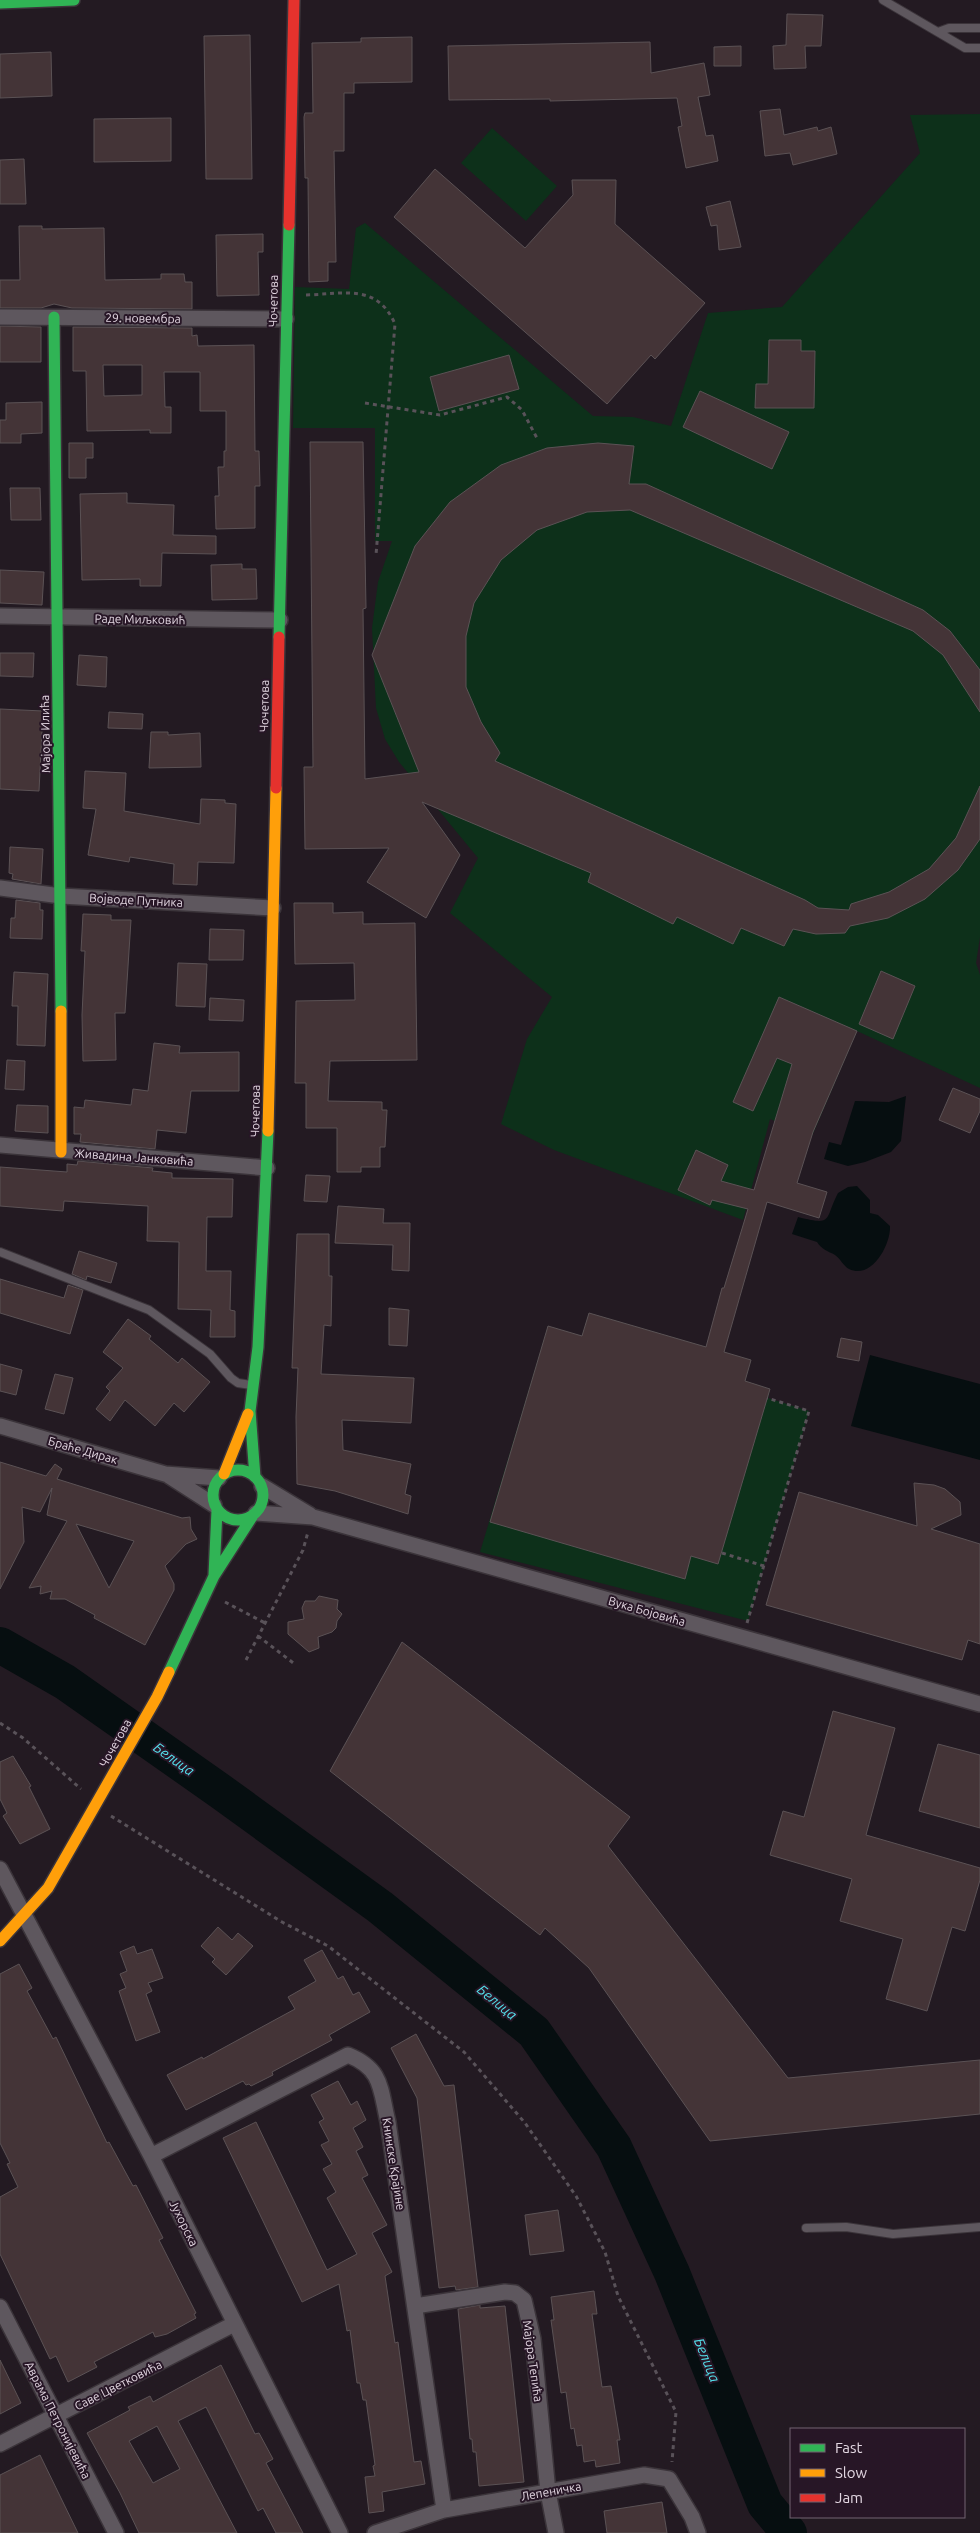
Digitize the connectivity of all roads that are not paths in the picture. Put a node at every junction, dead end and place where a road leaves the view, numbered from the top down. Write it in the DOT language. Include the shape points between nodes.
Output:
graph roads {
  1 [pos="74,0"];
  2 [pos="294,0"];
  3 [pos="884,0"];
  4 [pos="0,3"];
  5 [pos="980,28"];
  6 [pos="938,32"];
  7 [pos="980,48"];
  8 [pos="0,317"];
  9 [pos="54,317"];
  10 [pos="286,319"];
  11 [pos="0,616"];
  12 [pos="57,618"];
  13 [pos="280,620"];
  14 [pos="0,888"];
  15 [pos="61,896"];
  16 [pos="273,908"];
  17 [pos="0,1145"];
  18 [pos="61,1152"];
  19 [pos="267,1168"];
  20 [pos="0,1252"];
  21 [pos="253,1385"];
  22 [pos="250,1411"];
  23 [pos="0,1426"];
  24 [pos="165,1474"];
  25 [pos="222,1476"];
  26 [pos="258,1482"];
  27 [pos="216,1507"];
  28 [pos="254,1515"];
  29 [pos="313,1517"];
  30 [pos="214,1576"];
  31 [pos="980,1704"];
  32 [pos="0,1869"];
  33 [pos="26,1915"];
  34 [pos="0,1941"];
  35 [pos="151,2156"];
  36 [pos="980,2227"];
  37 [pos="806,2228"];
  38 [pos="415,2306"];
  39 [pos="0,2307"];
  40 [pos="234,2324"];
  41 [pos="56,2417"];
  42 [pos="0,2444"];
  43 [pos="548,2492"];
  44 [pos="444,2510"];
  45 [pos="116,2533"];
  46 [pos="340,2533"];
  47 [pos="375,2533"];
  48 [pos="556,2533"];
  49 [pos="698,2533"];
  1 -- 4 [label="street"];
  2 -- 10 [label="street, Чочетова"];
  3 -- 6 [label="lane"];
  5 -- 6 [label="lane" via="948,28"];
  6 -- 7 [label="lane" via="965,48"];
  8 -- 9 [label="street, 29. новембра"];
  9 -- 10 [label="street, 29. новембра"];
  9 -- 12 [label="street, Мајора Илића"];
  10 -- 13 [label="street, Чочетова"];
  11 -- 12 [label="street, Раде Миљковић"];
  12 -- 13 [label="street, Раде Миљковић"];
  12 -- 15 [label="street, Мајора Илића"];
  13 -- 16 [label="street, Чочетова"];
  14 -- 15 [label="street, Војводе Путника"];
  15 -- 16 [label="street, Војводе Путника"];
  15 -- 18 [label="street, Мајора Илића"];
  16 -- 19 [label="street, Чочетова"];
  17 -- 18 [label="street, Живадина Јанковића"];
  18 -- 19 [label="street, Живадина Јанковића"];
  19 -- 21 [label="street, Чочетова" via="258,1347"];
  20 -- 21 [label="lane" via="149,1310 210,1354 231,1378"];
  21 -- 22 [label="street, Чочетова"];
  22 -- 25 [label="street, Чочетова"];
  22 -- 26 [label="street, Чочетова"];
  23 -- 24 [label="street, Браће Дирак"];
  24 -- 25 [label="street, Браће Дирак"];
  24 -- 27 [label="street, Браће Дирак"];
  25 -- 26 [label="street" via="240,1470"];
  25 -- 27 [label="street, Чочетова" via="214,1488"];
  26 -- 28 [label="street, Чочетова" via="263,1498"];
  26 -- 29 [label="street, Вука Бојовића"];
  27 -- 28 [label="street" via="233,1520"];
  27 -- 30 [label="street, Чочетова"];
  28 -- 29 [label="street, Вука Бојовића"];
  28 -- 30 [label="street, Чочетова"];
  29 -- 31 [label="street, Вука Бојовића"];
  30 -- 33 [label="street, Чочетова" via="157,1697 48,1888"];
  32 -- 33 [label="street, Јухорска"];
  33 -- 34 [label="street, Чочетова"];
  33 -- 35 [label="street, Јухорска"];
  35 -- 38 [label="street, Книнске Крајине" via="348,2055 363,2060 376,2073 388,2122"];
  35 -- 40 [label="street, Јухорска"];
  36 -- 37 [label="lane" via="893,2234 846,2227"];
  38 -- 43 [label="street, Мајора Тепића" via="504,2292 515,2293 524,2300 533,2340"];
  38 -- 44 [label="street, Книнске Крајине"];
  39 -- 41 [label="street, Аврама Петронијевића"];
  40 -- 41 [label="street, Саве Цветковића"];
  40 -- 46 [label="street, Јухорска"];
  41 -- 42 [label="street, Саве Цветковића"];
  41 -- 45 [label="street, Аврама Петронијевића"];
  43 -- 44 [label="street, Лепеничка"];
  43 -- 48 [label="street, Мајора Тепића"];
  43 -- 49 [label="street, Лепеничка" via="644,2475 669,2479"];
  44 -- 47 [label="street, Лепеничка"];
}
